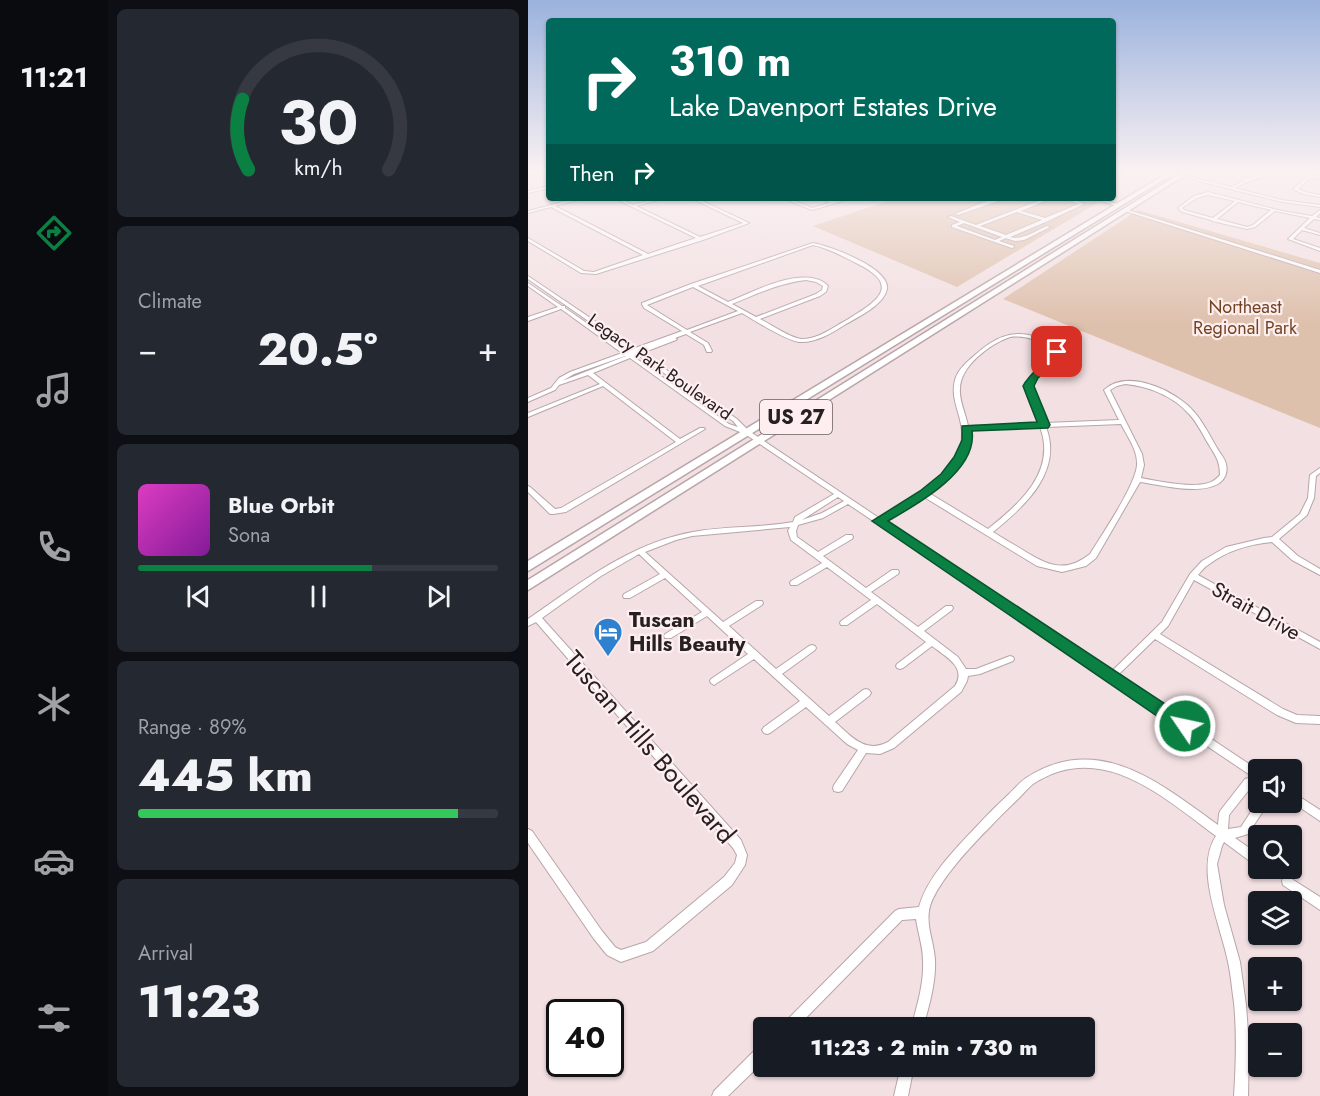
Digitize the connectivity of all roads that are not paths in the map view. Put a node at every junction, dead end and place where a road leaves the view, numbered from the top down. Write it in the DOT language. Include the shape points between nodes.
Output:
graph roads {
  1 [pos="581,221"];
  2 [pos="663,221"];
  3 [pos="743,221"];
  4 [pos="989,221"];
  5 [pos="1044,221"];
  6 [pos="1092,221"];
  7 [pos="1101,221"];
  8 [pos="1109,221"];
  9 [pos="1165,221"];
  10 [pos="1218,221"];
  11 [pos="1259,221"];
  12 [pos="1309,221"];
  13 [pos="963,222"];
  14 [pos="977,226"];
  15 [pos="1048,227"];
  16 [pos="1301,228"];
  17 [pos="1320,234"];
  18 [pos="1006,237"];
  19 [pos="1081,238"];
  20 [pos="528,239"];
  21 [pos="701,239"];
  22 [pos="996,241"];
  23 [pos="1012,247"];
  24 [pos="1320,250"];
  25 [pos="648,256"];
  26 [pos="1020,265"];
  27 [pos="1320,272"];
  28 [pos="528,277"];
  29 [pos="528,284"];
  30 [pos="693,285"];
  31 [pos="980,301"];
  32 [pos="727,304"];
  33 [pos="570,305"];
  34 [pos="562,307"];
  35 [pos="741,312"];
  36 [pos="528,319"];
  37 [pos="756,319"];
  38 [pos="687,333"];
  39 [pos="638,351"];
  40 [pos="709,351"];
  41 [pos="629,355"];
  42 [pos="589,373"];
  43 [pos="604,384"];
  44 [pos="558,385"];
  45 [pos="528,400"];
  46 [pos="528,415"];
  47 [pos="1122,422"];
  48 [pos="1044,425"];
  49 [pos="966,428"];
  50 [pos="702,429"];
  51 [pos="747,433"];
  52 [pos="758,440"];
  53 [pos="680,442"];
  54 [pos="1320,470"];
  55 [pos="1137,479"];
  56 [pos="528,488"];
  57 [pos="838,494"];
  58 [pos="925,494"];
  59 [pos="849,501"];
  60 [pos="878,521"];
  61 [pos="795,522"];
  62 [pos="988,532"];
  63 [pos="849,537"];
  64 [pos="1274,540"];
  65 [pos="640,551"];
  66 [pos="818,556"];
  67 [pos="827,563"];
  68 [pos="528,567"];
  69 [pos="895,572"];
  70 [pos="1320,572"];
  71 [pos="666,574"];
  72 [pos="1192,576"];
  73 [pos="794,583"];
  74 [pos="528,586"];
  75 [pos="865,592"];
  76 [pos="627,596"];
  77 [pos="877,600"];
  78 [pos="759,603"];
  79 [pos="949,608"];
  80 [pos="708,612"];
  81 [pos="532,620"];
  82 [pos="844,623"];
  83 [pos="723,626"];
  84 [pos="918,631"];
  85 [pos="1155,635"];
  86 [pos="668,636"];
  87 [pos="932,642"];
  88 [pos="1320,646"];
  89 [pos="812,648"];
  90 [pos="754,654"];
  91 [pos="1010,659"];
  92 [pos="900,666"];
  93 [pos="964,673"];
  94 [pos="776,674"];
  95 [pos="1111,677"];
  96 [pos="714,681"];
  97 [pos="866,693"];
  98 [pos="806,702"];
  99 [pos="1320,720"];
  100 [pos="828,722"];
  101 [pos="767,730"];
  102 [pos="864,749"];
  103 [pos="1248,768"];
  104 [pos="1248,783"];
  105 [pos="838,788"];
  106 [pos="1302,804"];
  107 [pos="1256,813"];
  108 [pos="1320,816"];
  109 [pos="528,834"];
  110 [pos="1222,835"];
  111 [pos="1248,853"];
  112 [pos="1287,880"];
  113 [pos="1320,904"];
  114 [pos="924,912"];
  115 [pos="798,1017"];
  116 [pos="919,1017"];
  117 [pos="753,1063"];
  118 [pos="906,1077"];
  119 [pos="719,1096"];
  120 [pos="902,1096"];
  121 [pos="1240,1096"];
  1 -- 25 [label="street"];
  2 -- 21 [label="street"];
  3 -- 21 [label="street" via="747,223"];
  4 -- 14 [label="street"];
  5 -- 18 [label="street"];
  6 -- 26 [label="highway, US 27"];
  7 -- 19 [label="highway"];
  8 -- 19 [label="highway, US 27"];
  9 -- 27 [label="street"];
  10 -- 11 [label="street" via="1249,228"];
  12 -- 16 [label="street"];
  13 -- 14 [label="street"];
  13 -- 22 [label="street" via="953,226"];
  14 -- 18 [label="street"];
  15 -- 18 [label="street" via="1022,239"];
  16 -- 17 [label="street"];
  16 -- 24 [label="street" via="1291,241"];
  18 -- 22 [label="street"];
  19 -- 31 [label="highway, US 27"];
  20 -- 25 [label="street" via="588,273"];
  21 -- 25 [label="street"];
  22 -- 23 [label="street"];
  26 -- 31 [label="highway" via="979,296"];
  26 -- 51 [label="highway, US 27"];
  28 -- 33 [label="street, Legacy Park Boulevard"];
  29 -- 34 [label="street, Legacy Park Boulevard"];
  30 -- 32 [label="street"];
  30 -- 37 [label="street" via="813,244 867,265 885,285 881,299 867,310 810,340 793,339"];
  30 -- 38 [label="street" via="644,304"];
  31 -- 52 [label="highway, US 27"];
  32 -- 35 [label="street"];
  32 -- 37 [label="street" via="794,280 814,279 825,286 818,295"];
  33 -- 34 [label="street"];
  33 -- 39 [label="street, Legacy Park Boulevard"];
  34 -- 36 [label="street"];
  34 -- 41 [label="street, Legacy Park Boulevard"];
  35 -- 37 [label="street"];
  35 -- 38 [label="street"];
  38 -- 39 [label="street"];
  38 -- 40 [label="street" via="706,344"];
  39 -- 41 [label="street"];
  39 -- 51 [label="street, Legacy Park Boulevard" via="735,420"];
  41 -- 42 [label="street"];
  41 -- 44 [label="street" via="568,375"];
  41 -- 51 [label="street, Legacy Park Boulevard" via="727,425"];
  42 -- 43 [label="street"];
  42 -- 44 [label="street"];
  43 -- 46 [label="street"];
  43 -- 53 [label="street"];
  44 -- 45 [label="street"];
  47 -- 48 [label="street"];
  47 -- 55 [label="street" via="1141,459"];
  47 -- 55 [label="street" via="1107,390 1112,384 1136,383 1169,396 1191,412 1223,463 1222,477 1211,485"];
  48 -- 49 [label="street"];
  48 -- 49 [label="street" via="1028,386 1056,358 1055,349 1013,335 1000,338 964,365 957,379"];
  48 -- 62 [label="street" via="1048,452 1036,489"];
  49 -- 58 [label="street" via="968,440 960,458"];
  50 -- 53 [label="street"];
  51 -- 52 [label="street"];
  51 -- 68 [label="highway, US 27"];
  52 -- 57 [label="street"];
  52 -- 74 [label="highway, US 27"];
  53 -- 56 [label="street" via="562,510 553,512"];
  54 -- 64 [label="street" via="1313,475 1306,512"];
  55 -- 62 [label="street" via="1093,556 1083,564 1062,569 1040,564"];
  57 -- 59 [label="street"];
  57 -- 61 [label="street"];
  58 -- 60 [label="street"];
  58 -- 62 [label="street"];
  59 -- 60 [label="street"];
  59 -- 61 [label="street, Tuscan Hills Boulevard" via="820,517"];
  60 -- 95 [label="street"];
  61 -- 65 [label="street, Tuscan Hills Boulevard" via="691,534"];
  61 -- 66 [label="street" via="794,538"];
  63 -- 66 [label="street"];
  64 -- 70 [label="street"];
  64 -- 72 [label="street" via="1223,551"];
  65 -- 71 [label="street"];
  65 -- 81 [label="street, Tuscan Hills Boulevard"];
  66 -- 67 [label="street"];
  67 -- 73 [label="street"];
  67 -- 75 [label="street"];
  69 -- 75 [label="street"];
  71 -- 76 [label="street"];
  71 -- 80 [label="street"];
  72 -- 85 [label="street" via="1175,609"];
  72 -- 88 [label="street, Strait Drive"];
  75 -- 77 [label="street"];
  77 -- 82 [label="street"];
  77 -- 84 [label="street"];
  78 -- 83 [label="street"];
  79 -- 84 [label="street"];
  80 -- 83 [label="street"];
  80 -- 86 [label="street"];
  81 -- 109 [label="street, Tuscan Hills Boulevard" via="737,844 742,855 740,866 719,889 649,947 621,956 611,951 598,935"];
  83 -- 90 [label="street"];
  84 -- 87 [label="street"];
  85 -- 95 [label="street"];
  85 -- 99 [label="street" via="1280,712 1296,719"];
  87 -- 92 [label="street"];
  87 -- 93 [label="street" via="959,662"];
  89 -- 94 [label="street"];
  90 -- 94 [label="street"];
  90 -- 96 [label="street"];
  91 -- 93 [label="street"];
  93 -- 102 [label="street" via="958,689 891,745 875,751"];
  94 -- 98 [label="street"];
  95 -- 103 [label="street"];
  97 -- 100 [label="street"];
  98 -- 100 [label="street"];
  98 -- 101 [label="street"];
  100 -- 102 [label="street"];
  102 -- 105 [label="street"];
  104 -- 110 [label="street" via="1224,814"];
  106 -- 108 [label="street"];
  107 -- 110 [label="street" via="1244,831"];
  110 -- 111 [label="street"];
  110 -- 114 [label="street" via="1155,785 1128,771 1098,764 1066,765 1028,782 980,829 949,866"];
  110 -- 121 [label="street" via="1212,864 1237,983 1243,1047"];
  112 -- 113 [label="street"];
  114 -- 115 [label="street" via="900,915"];
  114 -- 116 [label="street" via="929,972"];
  117 -- 119 [label="street"];
  118 -- 120 [label="street"];
}
